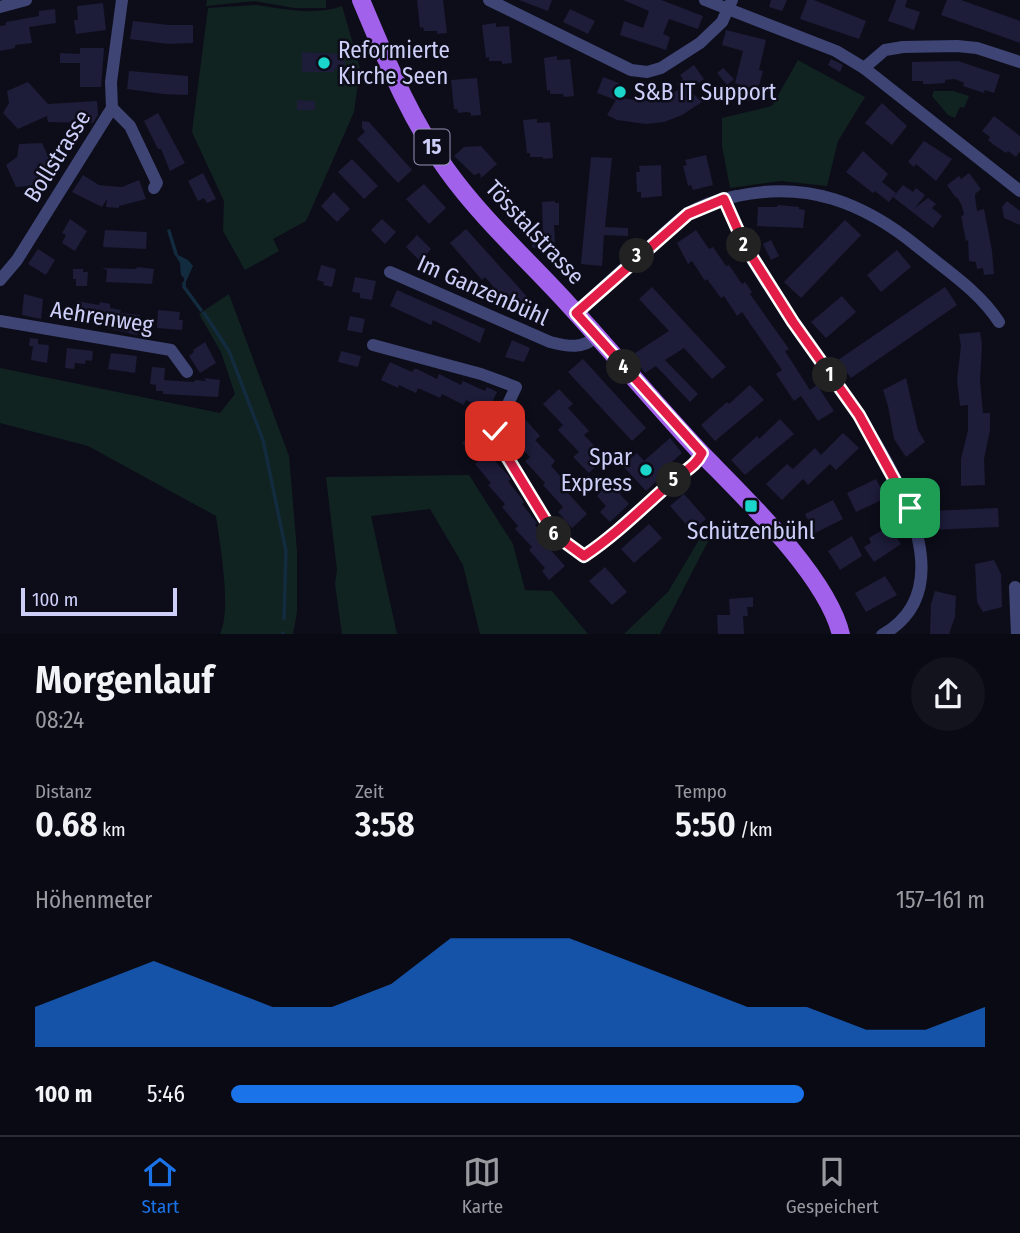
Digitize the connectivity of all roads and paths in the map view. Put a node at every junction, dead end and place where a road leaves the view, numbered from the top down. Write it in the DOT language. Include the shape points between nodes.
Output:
graph roads {
  1 [pos="26,0"];
  2 [pos="122,0"];
  3 [pos="361,0"];
  4 [pos="489,0"];
  5 [pos="705,0"];
  6 [pos="730,4"];
  7 [pos="0,6"];
  8 [pos="1020,62"];
  9 [pos="864,68"];
  10 [pos="112,108"];
  11 [pos="154,188"];
  12 [pos="1020,191"];
  13 [pos="724,199"];
  14 [pos="0,260"];
  15 [pos="17,260"];
  16 [pos="390,272"];
  17 [pos="0,280"];
  18 [pos="576,313"];
  19 [pos="0,321"];
  20 [pos="999,322"];
  21 [pos="598,336"];
  22 [pos="373,345"];
  23 [pos="187,372"];
  24 [pos="702,453"];
  25 [pos="1015,587"];
  26 [pos="902,630"];
  27 [pos="841,634"];
  28 [pos="1017,634"];
  1 -- 7 [label="street"];
  2 -- 10 [label="street, Bollstrasse"];
  3 -- 18 [label="main road, Tösstalstrasse / 15" via="407,105 448,172"];
  4 -- 6 [label="street" via="631,70 648,72 709,36"];
  5 -- 6 [label="street"];
  6 -- 9 [label="street"];
  8 -- 9 [label="street" via="977,48 904,47 885,50"];
  9 -- 12 [label="street"];
  10 -- 11 [label="street" via="130,126 157,183"];
  10 -- 15 [label="street, Bollstrasse"];
  13 -- 18 [label="street" via="688,214"];
  13 -- 20 [label="street" via="763,190 799,191 852,204 903,234 972,290"];
  13 -- 26 [label="street" via="751,256 859,415 908,503 920,552 920,580"];
  14 -- 15 [label="street"];
  15 -- 17 [label="street, Bollstrasse"];
  16 -- 21 [label="street, Im Ganzenbühl" via="550,342 586,345"];
  18 -- 21 [label="main road, Tösstalstrasse / 15"];
  19 -- 23 [label="street, Aehrenweg" via="171,350"];
  21 -- 24 [label="main road, Tösstalstrasse / 15"];
  22 -- 24 [label="street" via="516,387 495,431 498,442 554,534 584,556 607,541"];
  24 -- 27 [label="main road, Tösstalstrasse / 15" via="804,567 831,608"];
  25 -- 28 [label="street"];
}
